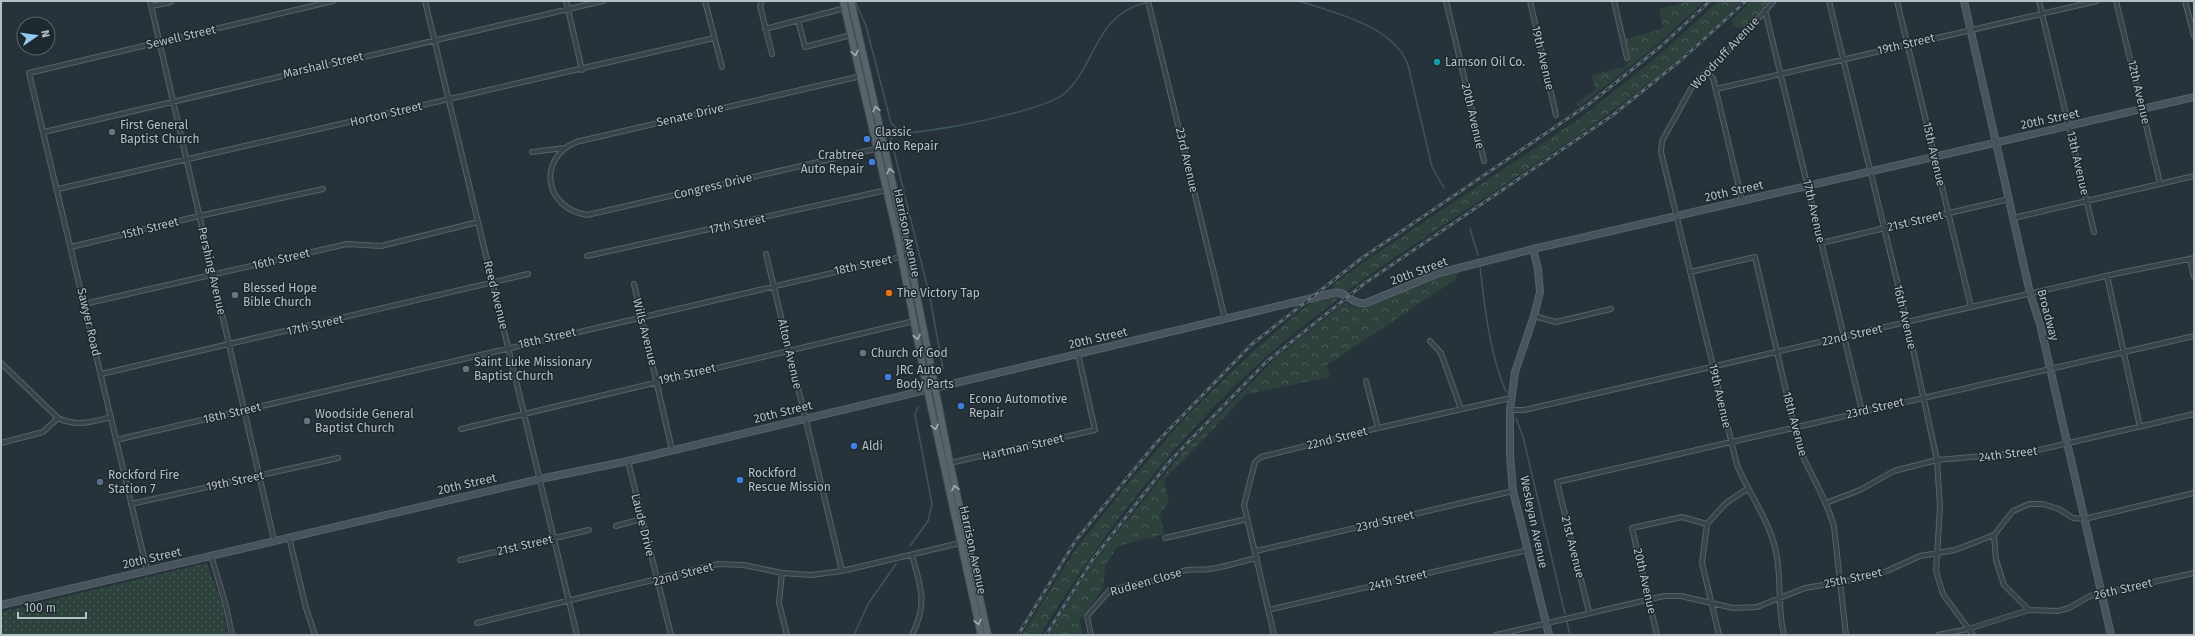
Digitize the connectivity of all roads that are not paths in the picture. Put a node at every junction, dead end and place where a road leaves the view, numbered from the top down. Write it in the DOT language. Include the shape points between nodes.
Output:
graph roads {
  1 [pos="150,1"];
  2 [pos="333,1"];
  3 [pos="425,1"];
  4 [pos="566,1"];
  5 [pos="603,1"];
  6 [pos="705,1"];
  7 [pos="762,1"];
  8 [pos="843,1"];
  9 [pos="851,1"];
  10 [pos="1148,1"];
  11 [pos="1446,1"];
  12 [pos="1530,1"];
  13 [pos="1614,1"];
  14 [pos="1774,1"];
  15 [pos="1830,1"];
  16 [pos="1897,1"];
  17 [pos="1964,1"];
  18 [pos="2039,1"];
  19 [pos="2097,1"];
  20 [pos="2116,1"];
  21 [pos="2185,1"];
  22 [pos="171,2"];
  23 [pos="151,6"];
  24 [pos="845,8"];
  25 [pos="568,9"];
  26 [pos="1765,10"];
  27 [pos="2042,14"];
  28 [pos="798,20"];
  29 [pos="765,29"];
  30 [pos="1971,29"];
  31 [pos="851,35"];
  32 [pos="2194,36"];
  33 [pos="714,38"];
  34 [pos="434,40"];
  35 [pos="158,43"];
  36 [pos="1908,44"];
  37 [pos="772,54"];
  38 [pos="1627,58"];
  39 [pos="1844,59"];
  40 [pos="722,67"];
  41 [pos="582,70"];
  42 [pos="30,73"];
  43 [pos="1707,73"];
  44 [pos="1781,73"];
  45 [pos="861,76"];
  46 [pos="1716,89"];
  47 [pos="2194,97"];
  48 [pos="449,100"];
  49 [pos="174,101"];
  50 [pos="2143,109"];
  51 [pos="1556,115"];
  52 [pos="2070,126"];
  53 [pos="44,132"];
  54 [pos="1996,142"];
  55 [pos="884,147"];
  56 [pos="564,148"];
  57 [pos="877,148"];
  58 [pos="532,152"];
  59 [pos="1661,152"];
  60 [pos="1934,156"];
  61 [pos="186,159"];
  62 [pos="1484,161"];
  63 [pos="1871,170"];
  64 [pos="2194,176"];
  65 [pos="2160,184"];
  66 [pos="1808,185"];
  67 [pos="58,189"];
  68 [pos="323,190"];
  69 [pos="887,190"];
  70 [pos="2009,199"];
  71 [pos="1742,200"];
  72 [pos="2087,201"];
  73 [pos="1948,213"];
  74 [pos="199,216"];
  75 [pos="1676,216"];
  76 [pos="2013,218"];
  77 [pos="478,222"];
  78 [pos="1885,228"];
  79 [pos="2094,232"];
  80 [pos="1821,243"];
  81 [pos="71,247"];
  82 [pos="1533,249"];
  83 [pos="766,254"];
  84 [pos="909,255"];
  85 [pos="587,256"];
  86 [pos="901,256"];
  87 [pos="2192,258"];
  88 [pos="1690,272"];
  89 [pos="528,274"];
  90 [pos="212,276"];
  91 [pos="2107,276"];
  92 [pos="2194,277"];
  93 [pos="492,283"];
  94 [pos="634,284"];
  95 [pos="774,285"];
  96 [pos="2030,293"];
  97 [pos="84,304"];
  98 [pos="1971,307"];
  99 [pos="1611,309"];
  100 [pos="641,316"];
  101 [pos="1534,316"];
  102 [pos="1225,319"];
  103 [pos="914,321"];
  104 [pos="1907,322"];
  105 [pos="2194,336"];
  106 [pos="1844,337"];
  107 [pos="1430,341"];
  108 [pos="229,345"];
  109 [pos="509,347"];
  110 [pos="789,350"];
  111 [pos="1777,352"];
  112 [pos="2123,352"];
  113 [pos="1078,354"];
  114 [pos="1,363"];
  115 [pos="1713,366"];
  116 [pos="2050,368"];
  117 [pos="101,374"];
  118 [pos="657,381"];
  119 [pos="1366,381"];
  120 [pos="936,387"];
  121 [pos="927,389"];
  122 [pos="1923,397"];
  123 [pos="1511,398"];
  124 [pos="1461,409"];
  125 [pos="245,410"];
  126 [pos="1510,410"];
  127 [pos="1862,411"];
  128 [pos="524,414"];
  129 [pos="2194,414"];
  130 [pos="111,417"];
  131 [pos="58,418"];
  132 [pos="805,418"];
  133 [pos="1794,426"];
  134 [pos="2140,426"];
  135 [pos="1378,428"];
  136 [pos="461,429"];
  137 [pos="116,440"];
  138 [pos="1731,441"];
  139 [pos="1,443"];
  140 [pos="2068,444"];
  141 [pos="672,450"];
  142 [pos="338,458"];
  143 [pos="1937,460"];
  144 [pos="628,461"];
  145 [pos="950,463"];
  146 [pos="259,474"];
  147 [pos="540,479"];
  148 [pos="1557,482"];
  149 [pos="1747,488"];
  150 [pos="1514,491"];
  151 [pos="2194,492"];
  152 [pos="1826,503"];
  153 [pos="132,504"];
  154 [pos="642,519"];
  155 [pos="1247,519"];
  156 [pos="2084,519"];
  157 [pos="1707,524"];
  158 [pos="616,526"];
  159 [pos="589,530"];
  160 [pos="1994,536"];
  161 [pos="289,537"];
  162 [pos="1166,538"];
  163 [pos="554,539"];
  164 [pos="274,540"];
  165 [pos="960,543"];
  166 [pos="1528,550"];
  167 [pos="1256,551"];
  168 [pos="1936,552"];
  169 [pos="912,555"];
  170 [pos="211,556"];
  171 [pos="1257,558"];
  172 [pos="460,560"];
  173 [pos="147,570"];
  174 [pos="842,571"];
  175 [pos="782,573"];
  176 [pos="2194,573"];
  177 [pos="1839,580"];
  178 [pos="657,581"];
  179 [pos="2101,594"];
  180 [pos="1779,597"];
  181 [pos="1649,599"];
  182 [pos="569,602"];
  183 [pos="1,604"];
  184 [pos="1711,604"];
  185 [pos="1268,610"];
  186 [pos="2029,610"];
  187 [pos="1589,612"];
  188 [pos="477,623"];
  189 [pos="1546,624"];
  190 [pos="1968,629"];
  191 [pos="232,635"];
  192 [pos="314,635"];
  193 [pos="578,635"];
  194 [pos="671,635"];
  195 [pos="787,635"];
  196 [pos="912,635"];
  197 [pos="981,635"];
  198 [pos="988,635"];
  199 [pos="1091,635"];
  200 [pos="1274,635"];
  201 [pos="1496,635"];
  202 [pos="1549,635"];
  203 [pos="1657,635"];
  204 [pos="1718,635"];
  205 [pos="1784,635"];
  206 [pos="1846,635"];
  207 [pos="1938,635"];
  208 [pos="1973,635"];
  209 [pos="2111,635"];
  1 -- 23 [label="street, Pershing Avenue"];
  2 -- 35 [label="street, Sewell Street"];
  3 -- 34 [label="street, Reed Avenue"];
  4 -- 25 [label="street"];
  5 -- 25 [label="street, Marshall Street"];
  6 -- 33 [label="street"];
  7 -- 29 [label="street" via="760,6"];
  8 -- 24 [label="main road, Harrison Avenue"];
  55 -- 9 [label="main road, Harrison Avenue, one-way"];
  10 -- 102 [label="street, 23rd Avenue"];
  11 -- 62 [label="street, 20th Avenue"];
  12 -- 51 [label="street, 19th Avenue"];
  13 -- 38 [label="street"];
  14 -- 26 [label="street, Woodruff Avenue"];
  15 -- 39 [label="street, 16th Avenue"];
  16 -- 36 [label="street, 15th Avenue"];
  17 -- 30 [label="street, Broadway"];
  18 -- 27 [label="street, 13th Avenue"];
  19 -- 27 [label="street, 19th Street"];
  20 -- 50 [label="street, 12th Avenue"];
  21 -- 32 [label="street"];
  22 -- 23 [label="street"];
  23 -- 35 [label="street, Pershing Avenue"];
  24 -- 28 [label="street"];
  24 -- 31 [label="main road, Harrison Avenue"];
  25 -- 34 [label="street, Marshall Street"];
  25 -- 41 [label="street"];
  26 -- 43 [label="street, Woodruff Avenue"];
  26 -- 44 [label="street, 17th Avenue"];
  27 -- 30 [label="street, 19th Street"];
  27 -- 52 [label="street, 13th Avenue"];
  28 -- 29 [label="street"];
  28 -- 31 [label="street" via="805,47"];
  29 -- 37 [label="street"];
  30 -- 36 [label="street, 19th Street"];
  30 -- 54 [label="street, Broadway"];
  31 -- 45 [label="main road, Harrison Avenue, one-way"];
  33 -- 40 [label="street"];
  33 -- 41 [label="street, Horton Street"];
  34 -- 48 [label="street, Reed Avenue"];
  34 -- 49 [label="street, Marshall Street"];
  35 -- 42 [label="street, Sewell Street"];
  35 -- 49 [label="street, Pershing Avenue"];
  36 -- 39 [label="street, 19th Street"];
  36 -- 60 [label="street, 15th Avenue"];
  39 -- 44 [label="street, 19th Street"];
  39 -- 63 [label="street, 16th Avenue"];
  41 -- 48 [label="street, Horton Street"];
  42 -- 53 [label="street, Sawyer Road"];
  43 -- 46 [label="street" via="1713,78"];
  43 -- 59 [label="street, Woodruff Avenue" via="1693,84 1686,95 1662,141"];
  44 -- 46 [label="street, 19th Street" via="1749,83"];
  44 -- 66 [label="street, 17th Avenue"];
  45 -- 56 [label="street, Senate Drive" via="576,142"];
  45 -- 57 [label="main road, Harrison Avenue"];
  46 -- 71 [label="street"];
  47 -- 50 [label="street, 20th Street"];
  48 -- 61 [label="street, Horton Street"];
  48 -- 77 [label="street, Reed Avenue"];
  49 -- 53 [label="street, Marshall Street"];
  49 -- 61 [label="street, Pershing Avenue"];
  50 -- 52 [label="street, 20th Street"];
  50 -- 65 [label="street, 12th Avenue"];
  52 -- 54 [label="street, 20th Street"];
  52 -- 72 [label="street, 13th Avenue"];
  53 -- 67 [label="street, Sawyer Road"];
  54 -- 60 [label="street, 20th Street"];
  54 -- 70 [label="street, Broadway"];
  55 -- 57 [label="street, Congress Drive"];
  84 -- 55 [label="main road, Harrison Avenue, one-way"];
  56 -- 57 [label="street, Congress Drive" via="554,162 552,188 555,196 567,208 575,213 587,215"];
  56 -- 58 [label="street, Senate Drive"];
  57 -- 69 [label="main road, Harrison Avenue"];
  59 -- 75 [label="street, 19th Avenue"];
  60 -- 63 [label="street, 20th Street"];
  60 -- 73 [label="street, 15th Avenue"];
  61 -- 67 [label="street, Horton Street"];
  61 -- 74 [label="street, Pershing Avenue"];
  63 -- 66 [label="street, 20th Street"];
  63 -- 78 [label="street, 16th Avenue"];
  64 -- 65 [label="street"];
  65 -- 72 [label="street"];
  66 -- 71 [label="street, 20th Street"];
  66 -- 80 [label="street, 17th Avenue"];
  67 -- 81 [label="street, Sawyer Road"];
  68 -- 74 [label="street, 15th Street"];
  69 -- 85 [label="street, 17th Street"];
  69 -- 86 [label="main road, Harrison Avenue"];
  70 -- 73 [label="street, 21st Street"];
  70 -- 76 [label="street, Broadway"];
  71 -- 75 [label="street, 20th Street"];
  72 -- 76 [label="street"];
  72 -- 79 [label="street, 13th Avenue"];
  73 -- 78 [label="street, 21st Street"];
  73 -- 98 [label="street, 15th Avenue"];
  74 -- 81 [label="street, 15th Street"];
  74 -- 90 [label="street, Pershing Avenue"];
  75 -- 82 [label="street, 20th Street"];
  75 -- 88 [label="street, 19th Avenue"];
  76 -- 96 [label="street, Broadway"];
  77 -- 90 [label="street, 16th Street" via="381,246 347,244"];
  77 -- 93 [label="street, Reed Avenue"];
  78 -- 80 [label="street, 21st Street"];
  78 -- 104 [label="street, 16th Avenue"];
  80 -- 106 [label="street, 17th Avenue"];
  81 -- 97 [label="street, Sawyer Road"];
  82 -- 101 [label="street, Wesleyan Avenue" via="1540,292"];
  82 -- 102 [label="street, 20th Street" via="1439,273 1366,303 1354,302 1338,292"];
  83 -- 95 [label="street, Alton Avenue"];
  84 -- 86 [label="street, 18th Street"];
  84 -- 120 [label="main road, Harrison Avenue"];
  86 -- 95 [label="street, 18th Street"];
  86 -- 103 [label="main road, Harrison Avenue"];
  87 -- 91 [label="street, 22nd Street"];
  87 -- 92 [label="street"];
  88 -- 111 [label="street, 18th Avenue" via="1755,257"];
  88 -- 115 [label="street, 19th Avenue"];
  89 -- 93 [label="street, 17th Street"];
  90 -- 97 [label="street, 16th Street"];
  90 -- 108 [label="street, Pershing Avenue"];
  91 -- 96 [label="street, 22nd Street"];
  91 -- 112 [label="street"];
  93 -- 108 [label="street, 17th Street"];
  93 -- 109 [label="street, Reed Avenue"];
  94 -- 100 [label="street, Wills Avenue"];
  95 -- 100 [label="street, 18th Street"];
  95 -- 110 [label="street, Alton Avenue"];
  96 -- 98 [label="street, 22nd Street"];
  96 -- 116 [label="street, Broadway" via="2040,322"];
  97 -- 117 [label="street, Sawyer Road"];
  98 -- 104 [label="street, 22nd Street"];
  99 -- 101 [label="street" via="1556,322"];
  100 -- 109 [label="street, 18th Street"];
  100 -- 118 [label="street, Wills Avenue"];
  101 -- 123 [label="street, Wesleyan Avenue" via="1515,372"];
  102 -- 113 [label="street, 20th Street"];
  103 -- 110 [label="street, 19th Street"];
  103 -- 121 [label="main road, Harrison Avenue, one-way"];
  104 -- 106 [label="street, 22nd Street"];
  104 -- 122 [label="street, 16th Avenue"];
  105 -- 112 [label="street, 23rd Street"];
  106 -- 111 [label="street, 22nd Street"];
  106 -- 127 [label="street, 17th Avenue"];
  107 -- 124 [label="street" via="1441,353"];
  108 -- 117 [label="street, 17th Street"];
  108 -- 125 [label="street, Pershing Avenue"];
  109 -- 125 [label="street, 18th Street"];
  109 -- 128 [label="street, Reed Avenue"];
  110 -- 118 [label="street, 19th Street"];
  110 -- 132 [label="street, Alton Avenue"];
  111 -- 115 [label="street, 22nd Street"];
  111 -- 133 [label="street, 18th Avenue"];
  112 -- 116 [label="street, 23rd Street"];
  112 -- 134 [label="street"];
  113 -- 120 [label="street, 20th Street"];
  113 -- 145 [label="street, Hartman Street" via="1095,430"];
  114 -- 131 [label="street"];
  115 -- 126 [label="street, 22nd Street" via="1524,410"];
  115 -- 138 [label="street, 19th Avenue"];
  116 -- 122 [label="street, 23rd Street"];
  116 -- 140 [label="street, Broadway"];
  117 -- 130 [label="street, Sawyer Road"];
  118 -- 128 [label="street, 19th Street"];
  118 -- 141 [label="street, Wills Avenue"];
  119 -- 135 [label="street"];
  120 -- 121 [label="street, 20th Street"];
  120 -- 145 [label="main road, Harrison Avenue"];
  121 -- 132 [label="street, 20th Street"];
  121 -- 165 [label="main road, Harrison Avenue, one-way"];
  122 -- 127 [label="street, 23rd Street"];
  122 -- 143 [label="street, 16th Avenue"];
  123 -- 124 [label="street, 22nd Street"];
  123 -- 126 [label="street, Wesleyan Avenue"];
  124 -- 135 [label="street, 22nd Street"];
  125 -- 137 [label="street, 18th Street"];
  125 -- 146 [label="street, Pershing Avenue"];
  126 -- 150 [label="street, Wesleyan Avenue" via="1510,455"];
  127 -- 133 [label="street, 23rd Street"];
  128 -- 136 [label="street, 19th Street"];
  128 -- 147 [label="street, Reed Avenue"];
  129 -- 134 [label="street, 24th Street"];
  130 -- 131 [label="street" via="80,424"];
  130 -- 137 [label="street, Sawyer Road"];
  131 -- 139 [label="street" via="43,432"];
  132 -- 141 [label="street, 20th Street"];
  132 -- 174 [label="street, Alton Avenue"];
  133 -- 138 [label="street, 23rd Street"];
  133 -- 152 [label="street, 18th Avenue" via="1806,464"];
  134 -- 140 [label="street, 24th Street"];
  135 -- 155 [label="street, 22nd Street" via="1261,457 1255,462 1246,493 1244,505"];
  137 -- 153 [label="street, Sawyer Road"];
  138 -- 148 [label="street, 23rd Street"];
  138 -- 149 [label="street, 19th Avenue" via="1737,465"];
  140 -- 143 [label="street, 24th Street" via="2030,452"];
  140 -- 156 [label="street, Broadway"];
  141 -- 144 [label="street, 20th Street"];
  142 -- 146 [label="street, 19th Street"];
  143 -- 152 [label="street, 24th Street" via="1894,471 1860,490"];
  143 -- 168 [label="street, 16th Avenue" via="1940,507"];
  144 -- 147 [label="street, 20th Street"];
  144 -- 154 [label="street, Laude Drive"];
  198 -- 145 [label="main road, Harrison Avenue, one-way"];
  146 -- 153 [label="street, 19th Street"];
  146 -- 164 [label="street, Pershing Avenue"];
  147 -- 161 [label="street, 20th Street"];
  147 -- 163 [label="street, Reed Avenue"];
  148 -- 187 [label="street, 21st Avenue"];
  149 -- 157 [label="street" via="1726,503"];
  149 -- 180 [label="street, 19th Avenue" via="1774,541"];
  150 -- 166 [label="street, Wesleyan Avenue"];
  150 -- 167 [label="street, 23rd Street"];
  151 -- 156 [label="street"];
  152 -- 177 [label="street, 18th Avenue" via="1834,527"];
  153 -- 173 [label="street, Sawyer Road"];
  154 -- 158 [label="street"];
  154 -- 178 [label="street, Laude Drive"];
  155 -- 162 [label="street"];
  155 -- 167 [label="street, 22nd Street"];
  156 -- 160 [label="street" via="2073,518 2060,508 2029,504 2013,511"];
  156 -- 179 [label="street, Broadway"];
  157 -- 181 [label="street, 20th Avenue" via="1682,517 1632,528"];
  157 -- 184 [label="street" via="1702,563"];
  159 -- 163 [label="street, 21st Street"];
  160 -- 168 [label="street, 25th Street" via="1954,550"];
  160 -- 186 [label="street" via="1996,560 2004,585"];
  161 -- 164 [label="street, 20th Street"];
  161 -- 192 [label="street"];
  163 -- 172 [label="street, 21st Street"];
  163 -- 182 [label="street, Reed Avenue"];
  164 -- 170 [label="street, 20th Street"];
  165 -- 169 [label="street, 22nd Street"];
  165 -- 197 [label="main road, Harrison Avenue, one-way"];
  166 -- 185 [label="street, 24th Street"];
  166 -- 189 [label="street, Wesleyan Avenue"];
  167 -- 171 [label="street, 22nd Street"];
  168 -- 177 [label="street, 25th Street" via="1864,578"];
  168 -- 190 [label="street, 16th Avenue" via="1936,571 1943,594"];
  169 -- 174 [label="street, 22nd Street"];
  169 -- 196 [label="street" via="922,597 921,616"];
  170 -- 173 [label="street, 20th Street"];
  170 -- 191 [label="street"];
  171 -- 185 [label="street, 22nd Street"];
  171 -- 199 [label="street, Rudeen Close" via="1209,569 1178,572 1172,577 1110,590 1087,616"];
  173 -- 183 [label="street, 20th Street"];
  174 -- 175 [label="street, 22nd Street" via="811,575"];
  175 -- 178 [label="street, 22nd Street" via="744,565 718,564"];
  175 -- 195 [label="street" via="780,603"];
  176 -- 179 [label="street, 26th Street"];
  177 -- 180 [label="street, 25th Street"];
  177 -- 206 [label="street, 18th Avenue"];
  178 -- 182 [label="street, 22nd Street"];
  178 -- 194 [label="street, Laude Drive"];
  179 -- 186 [label="street, 26th Street" via="2090,596 2058,611"];
  179 -- 209 [label="street, Broadway"];
  180 -- 184 [label="street, 25th Street" via="1757,607"];
  180 -- 205 [label="street, 19th Avenue"];
  181 -- 184 [label="street, 25th Street" via="1681,596"];
  181 -- 187 [label="street, 25th Street"];
  181 -- 203 [label="street, 20th Avenue"];
  182 -- 188 [label="street, 22nd Street"];
  182 -- 193 [label="street, Reed Avenue"];
  184 -- 204 [label="street"];
  185 -- 200 [label="street, 22nd Street"];
  186 -- 190 [label="street, 26th Street"];
  187 -- 189 [label="street, 25th Street"];
  189 -- 201 [label="street, 25th Street"];
  189 -- 202 [label="street, Wesleyan Avenue"];
  190 -- 207 [label="street, 26th Street"];
  190 -- 208 [label="street, 16th Avenue"];
}
